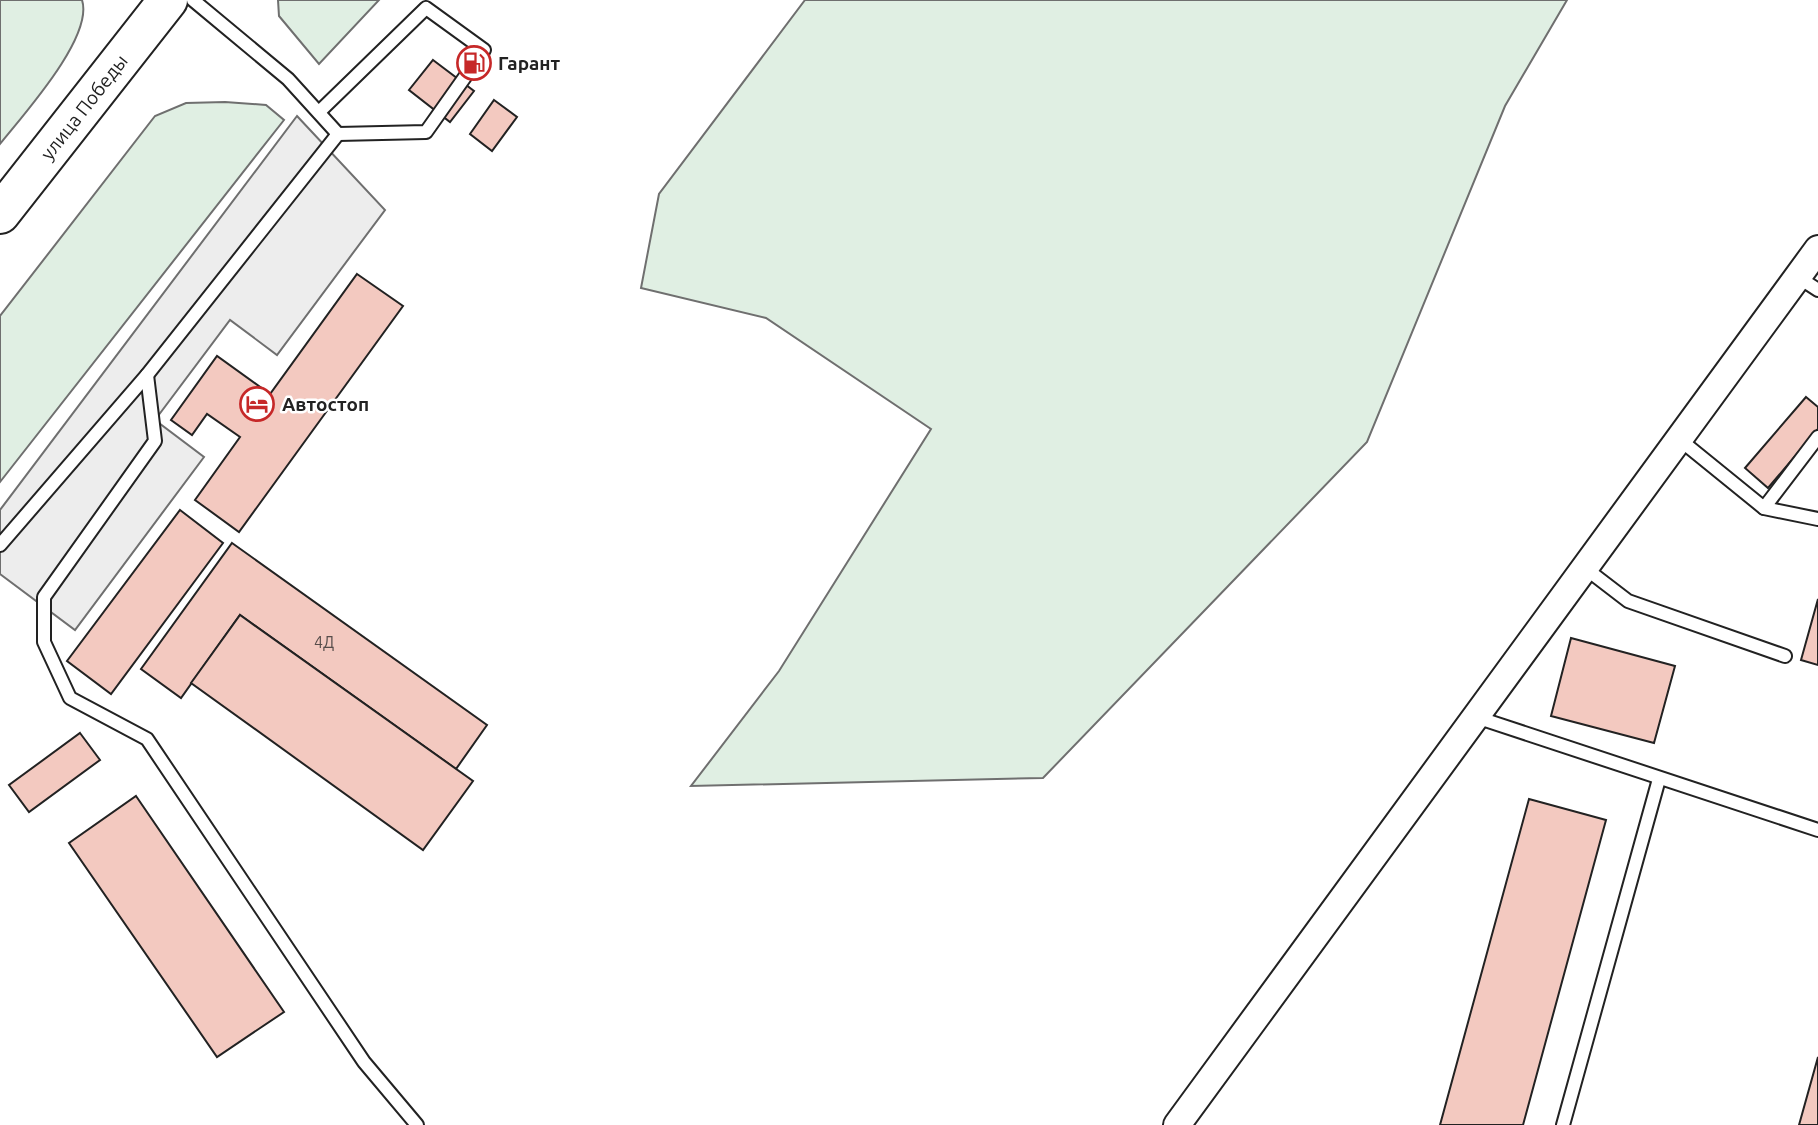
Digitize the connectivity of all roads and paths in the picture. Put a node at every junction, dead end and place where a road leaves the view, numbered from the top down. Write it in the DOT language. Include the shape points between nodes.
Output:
graph roads {
  1 [pos="168,0"];
  2 [pos="193,0"];
  3 [pos="319,112"];
  4 [pos="338,134"];
  5 [pos="0,214"];
  6 [pos="1818,249"];
  7 [pos="1808,283"];
  8 [pos="147,375"];
  9 [pos="1818,437"];
  10 [pos="1679,439"];
  11 [pos="1764,508"];
  12 [pos="1818,519"];
  13 [pos="0,545"];
  14 [pos="1585,568"];
  15 [pos="1785,656"];
  16 [pos="1476,717"];
  17 [pos="1659,779"];
  18 [pos="1818,830"];
  19 [pos="417,1125"];
  20 [pos="1177,1125"];
  21 [pos="1563,1125"];
  1 -- 5 [label="highway, улица Победы"];
  2 -- 3 [label="lane" via="288,79"];
  3 -- 4 [label="lane"];
  3 -- 4 [label="lane" via="426,8 484,50 426,132"];
  4 -- 8 [label="lane"];
  6 -- 7 [label="street"];
  7 -- 10 [label="street"];
  8 -- 13 [label="lane"];
  8 -- 19 [label="lane" via="155,441 44,597 44,642 70,698 147,739 364,1062"];
  9 -- 11 [label="lane"];
  10 -- 11 [label="lane"];
  10 -- 14 [label="street"];
  11 -- 12 [label="lane"];
  14 -- 15 [label="lane" via="1628,601"];
  14 -- 16 [label="street"];
  16 -- 17 [label="lane"];
  16 -- 20 [label="street"];
  17 -- 18 [label="lane"];
  17 -- 21 [label="lane"];
}
